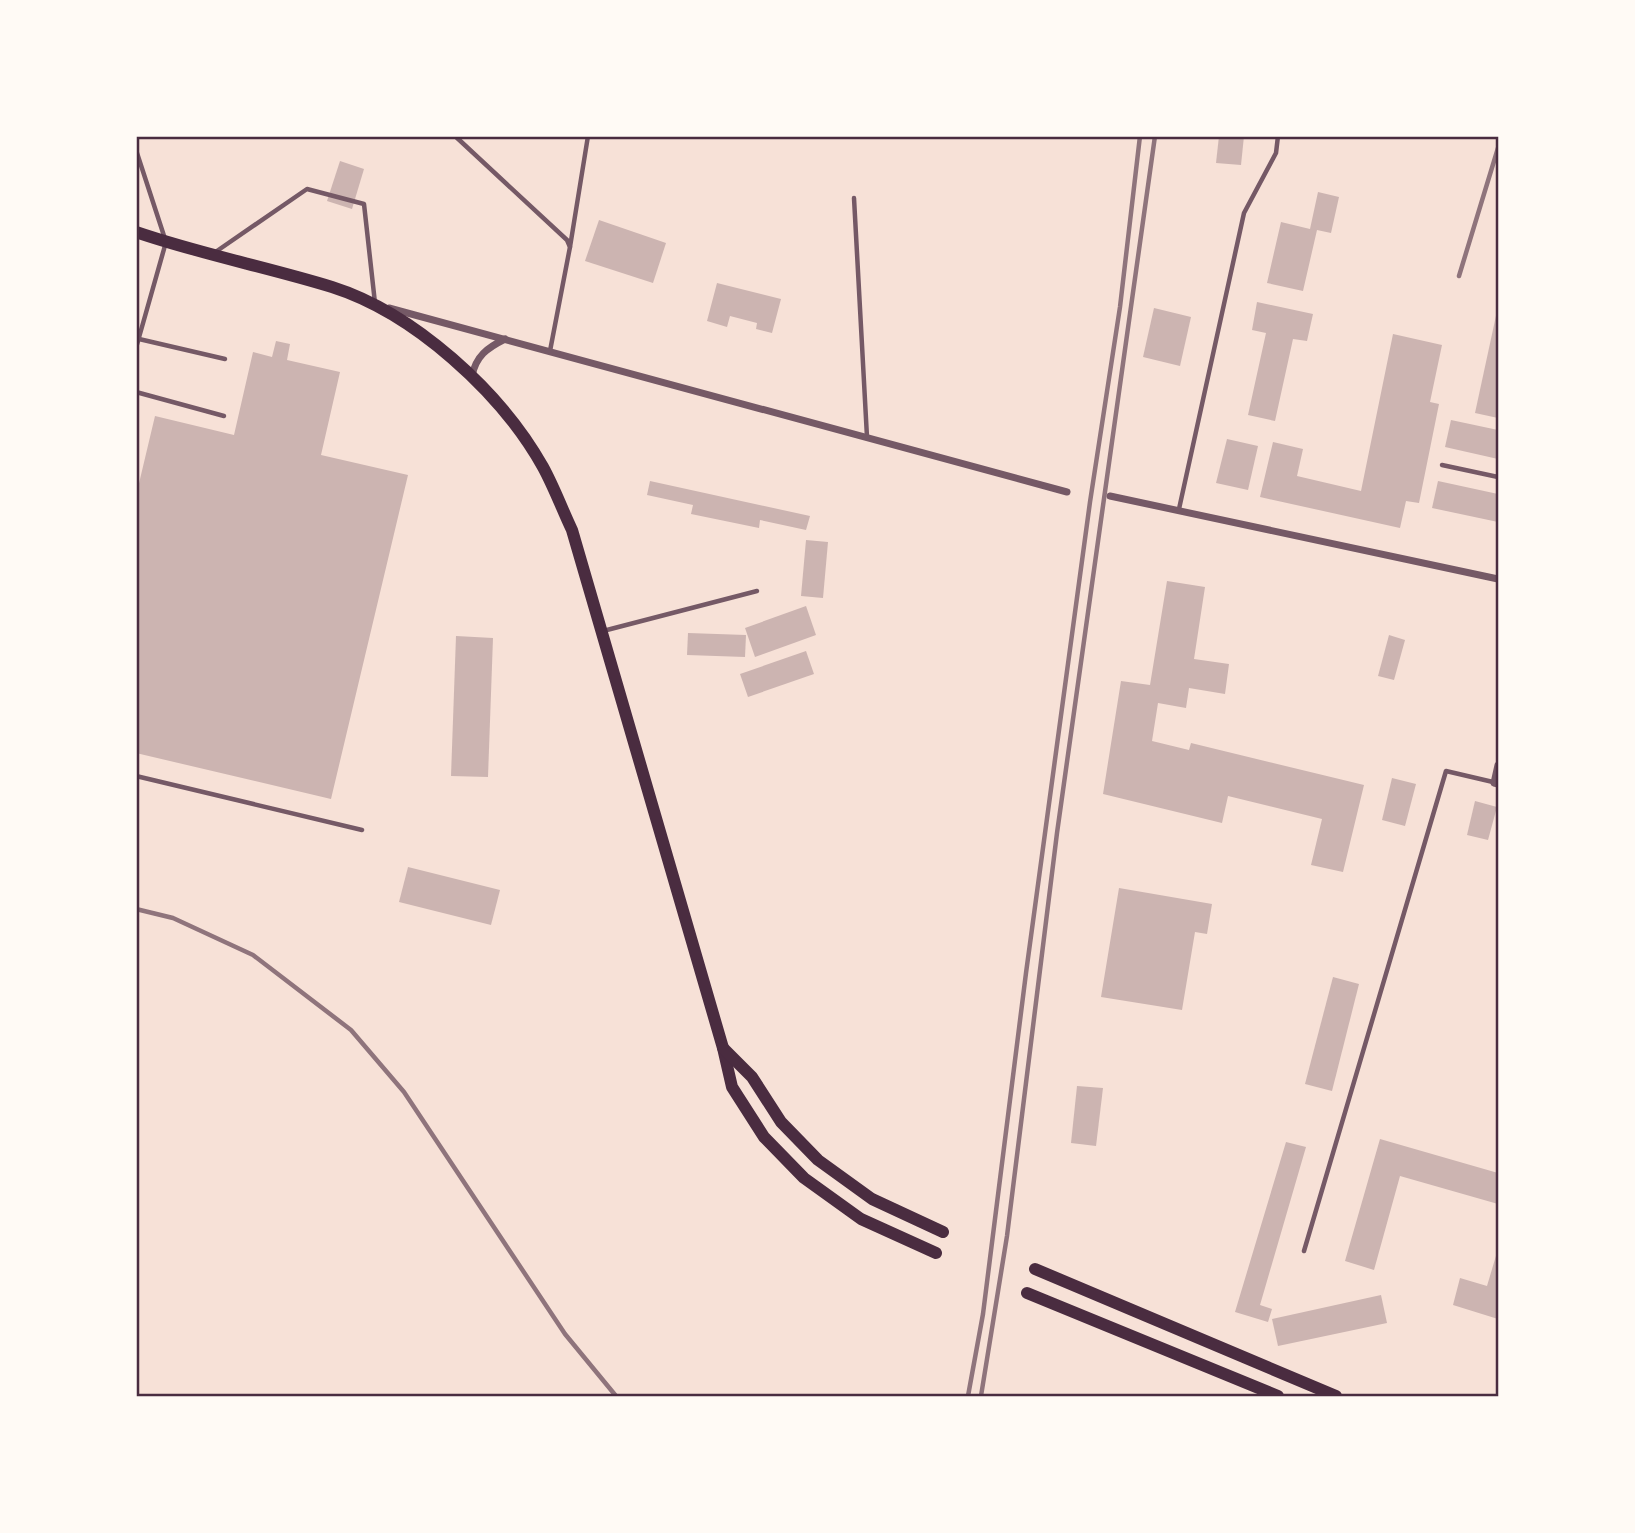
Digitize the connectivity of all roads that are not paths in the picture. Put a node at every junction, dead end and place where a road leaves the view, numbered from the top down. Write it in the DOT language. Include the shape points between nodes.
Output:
graph roads {
  1 [pos="456,136"];
  2 [pos="588,136"];
  3 [pos="1278,136"];
  4 [pos="136,150"];
  5 [pos="854,198"];
  6 [pos="136,232"];
  7 [pos="166,242"];
  8 [pos="570,247"];
  9 [pos="211,255"];
  10 [pos="375,304"];
  11 [pos="139,339"];
  12 [pos="505,339"];
  13 [pos="136,348"];
  14 [pos="550,351"];
  15 [pos="225,359"];
  16 [pos="472,377"];
  17 [pos="136,392"];
  18 [pos="224,416"];
  19 [pos="867,437"];
  20 [pos="1442,465"];
  21 [pos="1499,477"];
  22 [pos="1067,492"];
  23 [pos="1110,496"];
  24 [pos="1179,509"];
  25 [pos="1499,579"];
  26 [pos="757,591"];
  27 [pos="602,632"];
  28 [pos="1499,765"];
  29 [pos="136,776"];
  30 [pos="1496,783"];
  31 [pos="362,830"];
  32 [pos="723,1048"];
  33 [pos="943,1232"];
  34 [pos="1304,1251"];
  35 [pos="936,1253"];
  36 [pos="1035,1269"];
  37 [pos="1027,1293"];
  38 [pos="1278,1396"];
  39 [pos="1336,1396"];
  1 -- 8 [label="lane"];
  2 -- 8 [label="lane"];
  3 -- 24 [label="lane" via="1276,153 1244,213"];
  4 -- 7 [label="lane"];
  5 -- 19 [label="lane"];
  6 -- 7 [label="main road"];
  7 -- 9 [label="main road"];
  7 -- 11 [label="lane"];
  8 -- 14 [label="lane"];
  9 -- 10 [label="main road"];
  9 -- 10 [label="lane" via="307,189 364,204"];
  10 -- 12 [label="street"];
  10 -- 16 [label="main road" via="433,341"];
  11 -- 13 [label="lane"];
  11 -- 15 [label="lane"];
  12 -- 14 [label="street"];
  12 -- 16 [label="street" via="478,357"];
  14 -- 19 [label="street"];
  16 -- 27 [label="main road" via="501,408 542,466 572,530"];
  17 -- 18 [label="lane"];
  19 -- 22 [label="street"];
  20 -- 21 [label="lane"];
  23 -- 24 [label="street"];
  24 -- 25 [label="street"];
  26 -- 27 [label="lane"];
  27 -- 32 [label="main road"];
  28 -- 30 [label="street"];
  29 -- 31 [label="lane"];
  30 -- 34 [label="lane" via="1446,771"];
  32 -- 33 [label="main road" via="752,1077 781,1122 818,1160 872,1199"];
  32 -- 35 [label="main road" via="732,1087 764,1137 804,1178 861,1219"];
  36 -- 39 [label="main road"];
  37 -- 38 [label="main road"];
}
